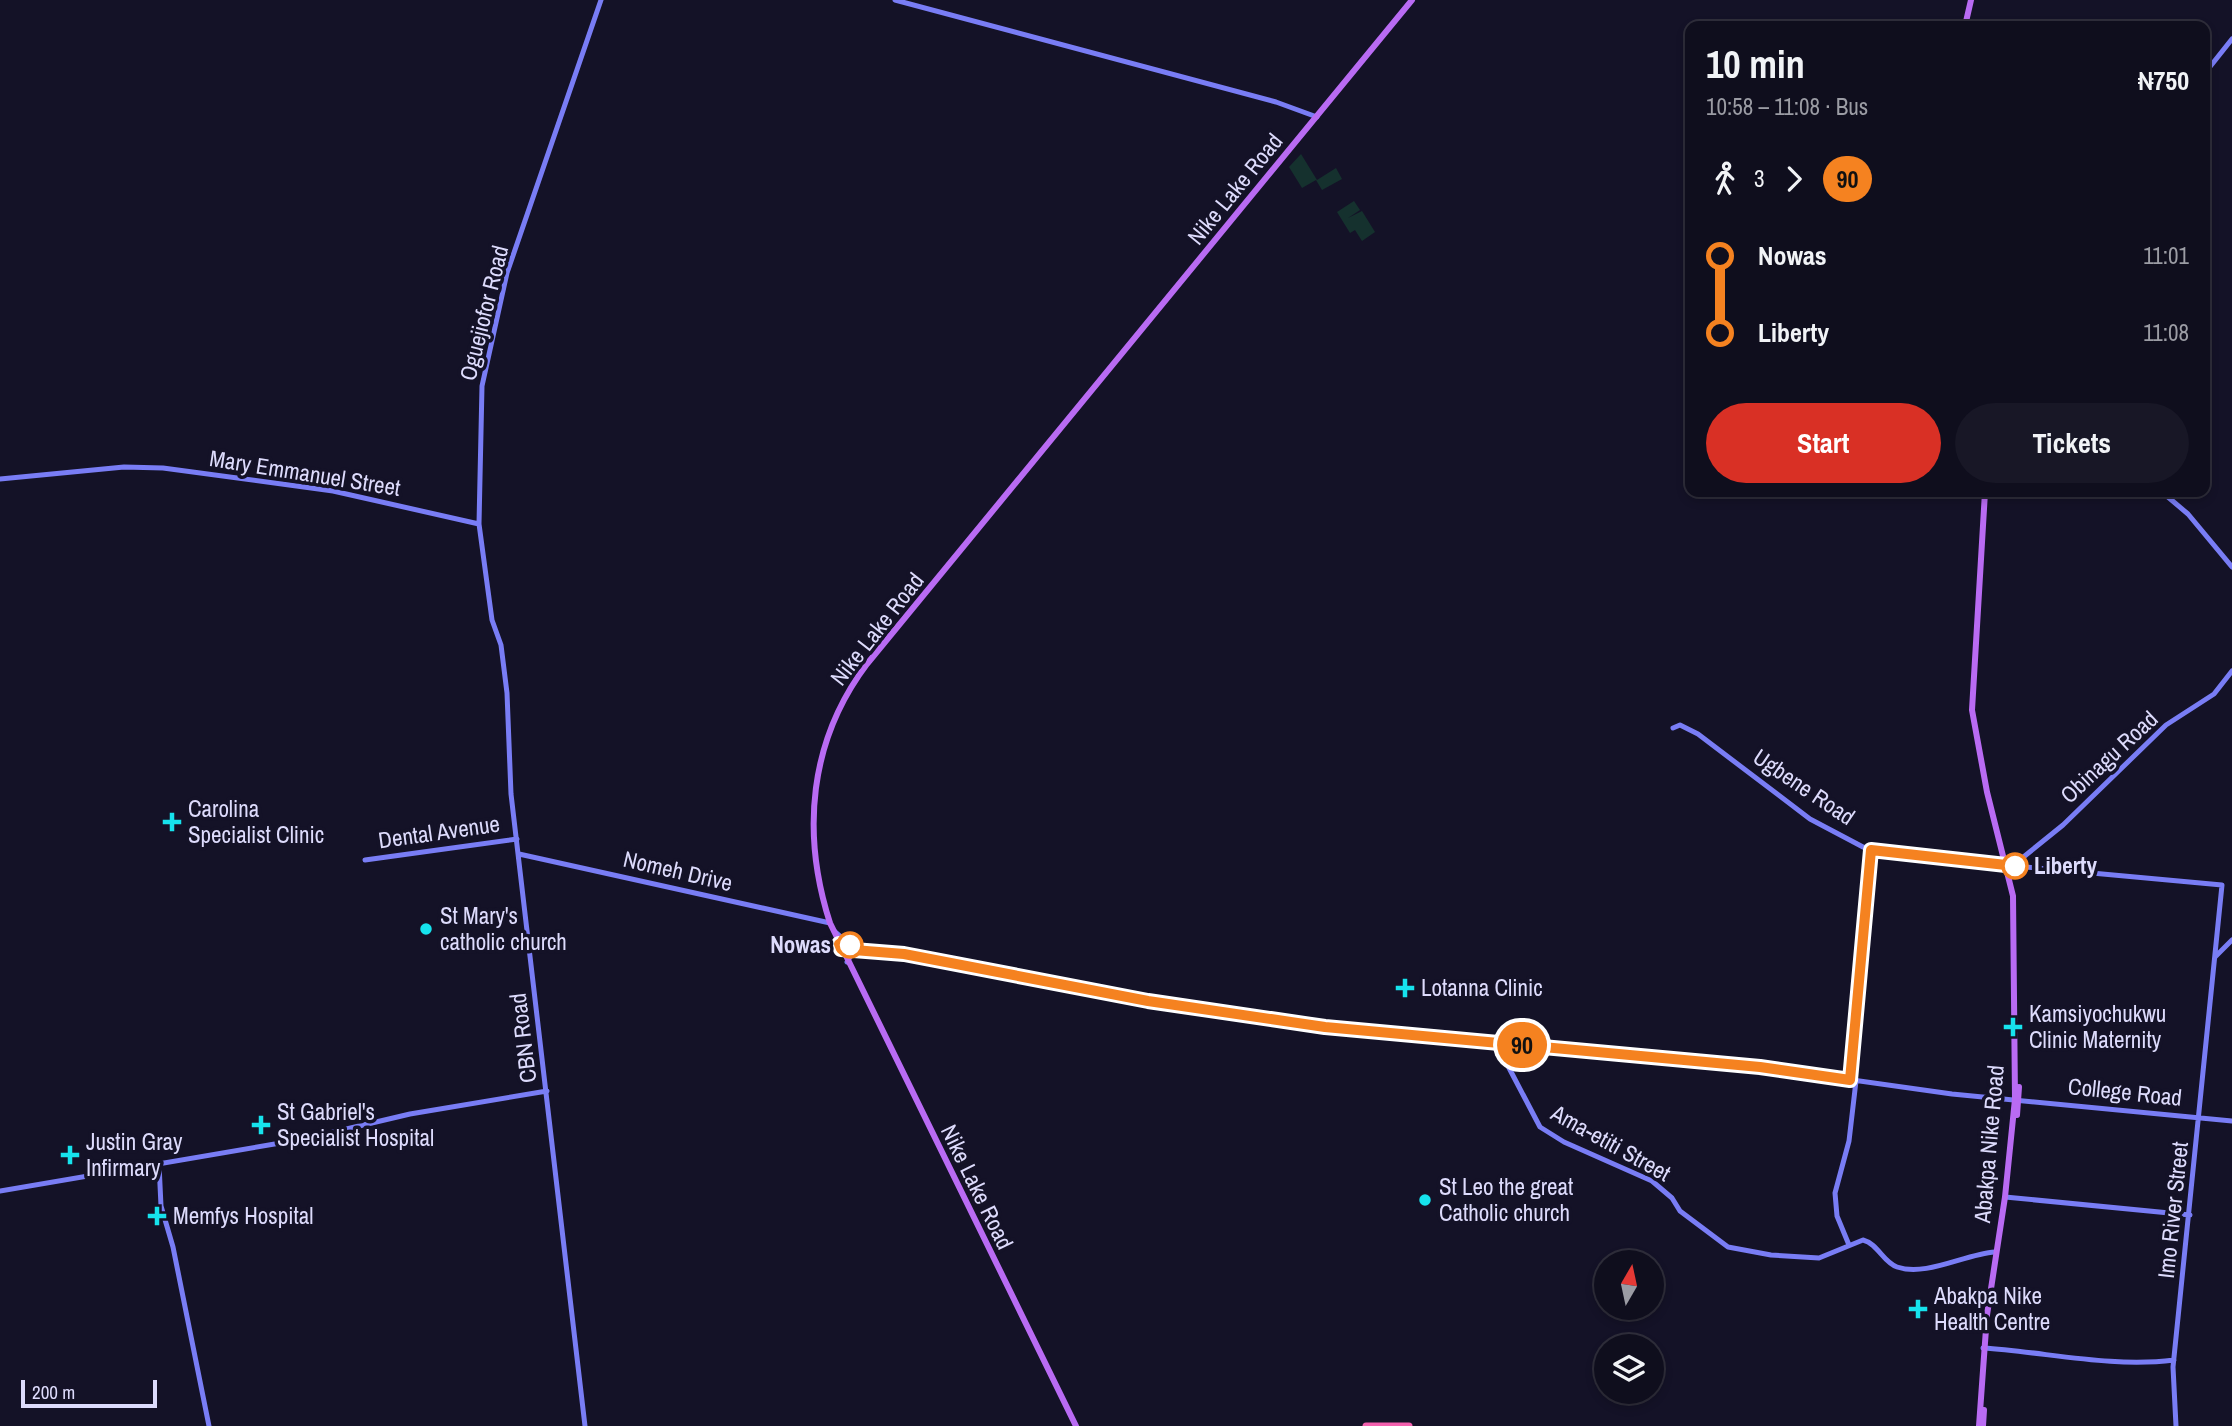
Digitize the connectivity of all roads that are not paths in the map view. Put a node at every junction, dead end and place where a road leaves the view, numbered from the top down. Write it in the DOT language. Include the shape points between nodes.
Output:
graph roads {
  1 [pos="601,0"];
  2 [pos="895,0"];
  3 [pos="1412,0"];
  4 [pos="1969,0"];
  5 [pos="1964,21"];
  6 [pos="2232,39"];
  7 [pos="2210,66"];
  8 [pos="1317,117"];
  9 [pos="0,479"];
  10 [pos="1986,497"];
  11 [pos="2168,497"];
  12 [pos="479,524"];
  13 [pos="2232,567"];
  14 [pos="501,645"];
  15 [pos="2232,671"];
  16 [pos="1673,728"];
  17 [pos="517,839"];
  18 [pos="1871,850"];
  19 [pos="519,854"];
  20 [pos="365,860"];
  21 [pos="2011,866"];
  22 [pos="2222,885"];
  23 [pos="831,927"];
  24 [pos="2232,940"];
  25 [pos="840,946"];
  26 [pos="852,947"];
  27 [pos="2215,957"];
  28 [pos="847,962"];
  29 [pos="1501,1043"];
  30 [pos="1853,1081"];
  31 [pos="547,1091"];
  32 [pos="2017,1099"];
  33 [pos="2199,1118"];
  34 [pos="2232,1121"];
  35 [pos="159,1164"];
  36 [pos="0,1191"];
  37 [pos="2007,1197"];
  38 [pos="2190,1215"];
  39 [pos="1849,1245"];
  40 [pos="1995,1252"];
  41 [pos="1985,1348"];
  42 [pos="2174,1360"];
  43 [pos="209,1426"];
  44 [pos="585,1426"];
  45 [pos="1076,1426"];
  46 [pos="1366,1426"];
  47 [pos="1409,1426"];
  48 [pos="1981,1426"];
  49 [pos="2176,1426"];
  1 -- 12 [label="main road, Oguejiofor Road" via="507,274 488,351 482,386"];
  2 -- 8 [label="main road"];
  3 -- 8 [label="main road, Nike Lake Road"];
  4 -- 5 [label="main road"];
  6 -- 7 [label="main road"];
  8 -- 23 [label="main road, Nike Lake Road" via="851,687 832,726 814,791 814,858"];
  9 -- 12 [label="main road, Mary Emmanuel Street" via="124,467 284,483"];
  10 -- 21 [label="main road, Abakpa Nike Road" via="1972,710 1987,792"];
  11 -- 13 [label="main road"];
  12 -- 14 [label="main road, Oguejiofor Road" via="492,620"];
  14 -- 17 [label="main road, CBN Road"];
  15 -- 21 [label="main road, Obinagu Road" via="2214,694 2166,725 2063,825"];
  16 -- 18 [label="main road, Ugbene Road" via="1680,725 1698,734 1810,819"];
  17 -- 19 [label="main road, CBN Road"];
  17 -- 20 [label="main road, Dental Avenue"];
  18 -- 21 [label="main road, Ugbene Road"];
  18 -- 30 [label="main road"];
  19 -- 23 [label="main road, Nomeh Drive"];
  19 -- 31 [label="main road, CBN Road"];
  21 -- 22 [label="main road, Ugbene Road"];
  21 -- 32 [label="main road, Abakpa Nike Road"];
  22 -- 27 [label="main road, Imo River Street"];
  23 -- 25 [label="main road, Nike Lake Road"];
  23 -- 26 [label="main road"];
  24 -- 27 [label="main road"];
  25 -- 26 [label="main road, College Road"];
  25 -- 28 [label="main road, Nike Lake Road"];
  26 -- 28 [label="main road"];
  26 -- 29 [label="main road, College Road" via="1228,1013"];
  27 -- 33 [label="main road, Imo River Street"];
  28 -- 45 [label="main road, Nike Lake Road"];
  29 -- 30 [label="main road, College Road" via="1760,1067"];
  29 -- 39 [label="main road, Ama-etiti Street" via="1540,1127 1652,1181 1680,1211 1728,1247 1819,1258"];
  30 -- 32 [label="main road, College Road"];
  30 -- 39 [label="main road" via="1849,1142 1835,1193 1837,1216"];
  31 -- 35 [label="main road"];
  31 -- 44 [label="main road, CBN Road"];
  32 -- 33 [label="main road, College Road"];
  32 -- 37 [label="main road, Abakpa Nike Road"];
  33 -- 34 [label="main road, College Road"];
  33 -- 38 [label="main road, Imo River Street"];
  35 -- 36 [label="main road"];
  35 -- 43 [label="main road" via="161,1206"];
  37 -- 38 [label="main road"];
  37 -- 40 [label="main road, Abakpa Nike Road"];
  37 -- 41 [label="main road, Abakpa Nike Road"];
  38 -- 42 [label="main road, Imo River Street"];
  39 -- 40 [label="main road, Ama-etiti Street" via="1868,1241 1900,1268 1924,1268"];
  40 -- 41 [label="main road, Abakpa Nike Road"];
  41 -- 42 [label="main road" via="2094,1360"];
  41 -- 48 [label="main road, Abakpa Nike Road"];
  42 -- 49 [label="main road, Imo River Street"];
  46 -- 47 [label="highway"];
}
